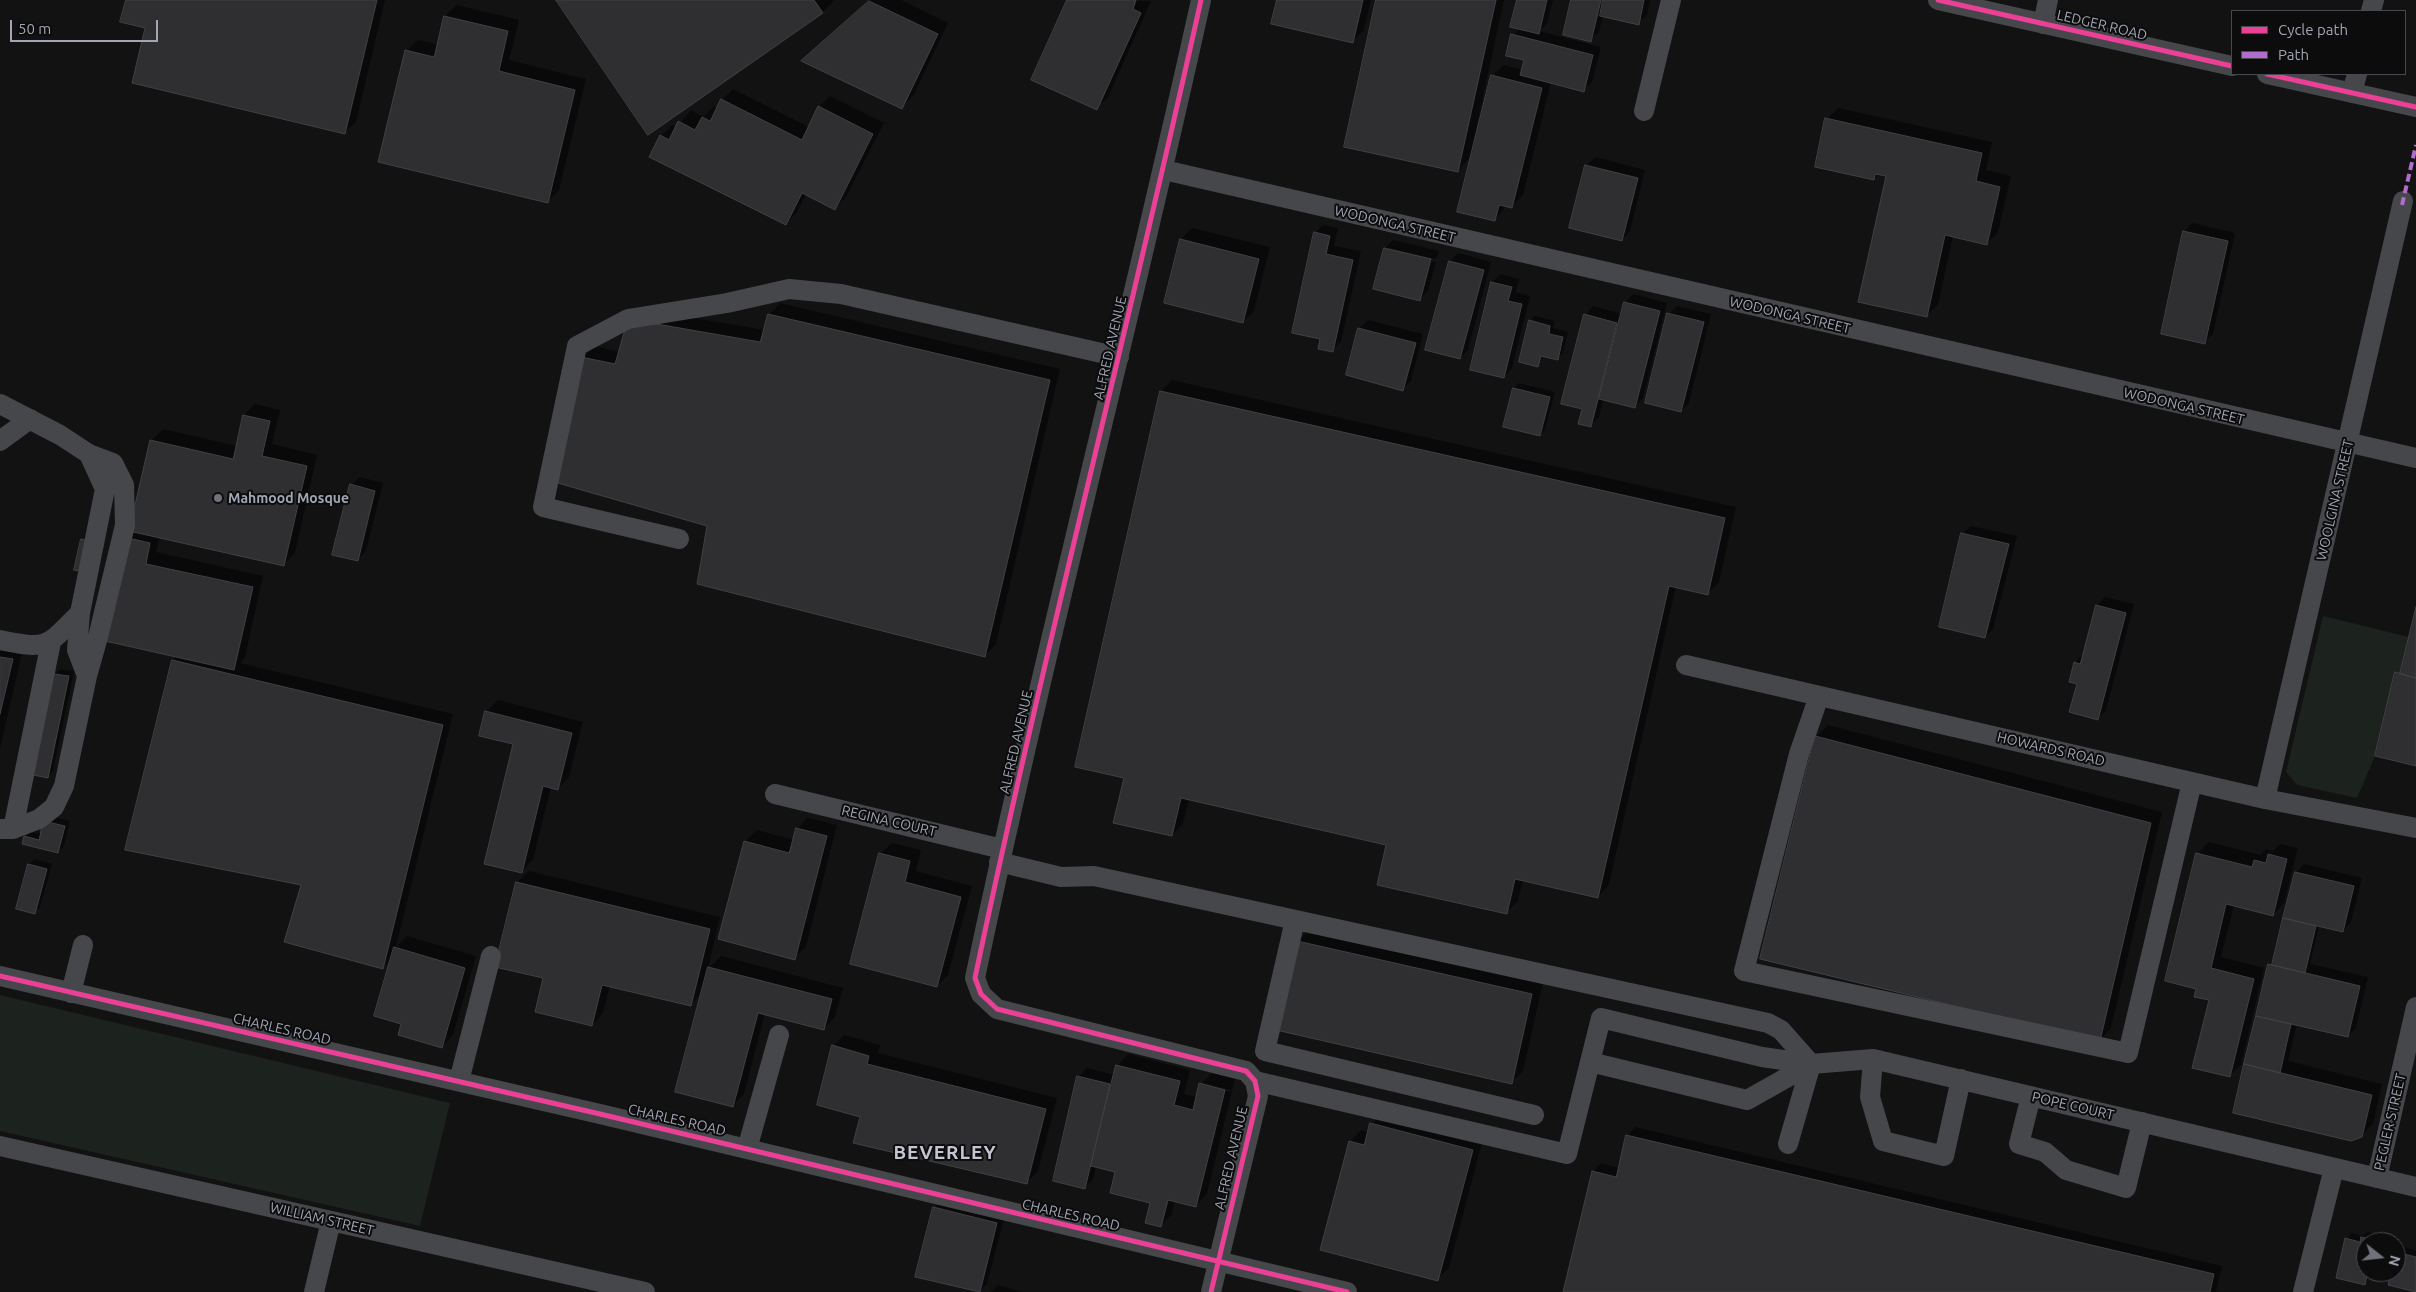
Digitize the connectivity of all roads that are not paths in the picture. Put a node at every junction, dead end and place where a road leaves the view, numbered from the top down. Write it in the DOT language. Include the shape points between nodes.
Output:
graph roads {
  1 [pos="1202,0"];
  2 [pos="1671,0"];
  3 [pos="1938,0"];
  4 [pos="2048,0"];
  5 [pos="2043,24"];
  6 [pos="2231,66"];
  7 [pos="2277,75"];
  8 [pos="2354,83"];
  9 [pos="2416,107"];
  10 [pos="1644,112"];
  11 [pos="1164,170"];
  12 [pos="2403,201"];
  13 [pos="1119,357"];
  14 [pos="0,404"];
  15 [pos="30,419"];
  16 [pos="0,441"];
  17 [pos="2348,444"];
  18 [pos="89,454"];
  19 [pos="2416,458"];
  20 [pos="679,539"];
  21 [pos="80,613"];
  22 [pos="0,640"];
  23 [pos="51,642"];
  24 [pos="1686,665"];
  25 [pos="87,676"];
  26 [pos="1819,696"];
  27 [pos="2192,782"];
  28 [pos="775,794"];
  29 [pos="2265,799"];
  30 [pos="2416,828"];
  31 [pos="7,829"];
  32 [pos="1001,856"];
  33 [pos="1295,920"];
  34 [pos="83,945"];
  35 [pos="491,956"];
  36 [pos="0,976"];
  37 [pos="71,993"];
  38 [pos="2416,1008"];
  39 [pos="779,1035"];
  40 [pos="1873,1059"];
  41 [pos="1590,1062"];
  42 [pos="1810,1064"];
  43 [pos="1962,1079"];
  44 [pos="459,1081"];
  45 [pos="1255,1081"];
  46 [pos="2032,1096"];
  47 [pos="1534,1116"];
  48 [pos="2142,1122"];
  49 [pos="1788,1144"];
  50 [pos="0,1146"];
  51 [pos="747,1149"];
  52 [pos="2334,1168"];
  53 [pos="2377,1178"];
  54 [pos="2416,1187"];
  55 [pos="331,1221"];
  56 [pos="1218,1261"];
  57 [pos="314,1292"];
  58 [pos="645,1292"];
  59 [pos="1211,1292"];
  60 [pos="1347,1292"];
  61 [pos="2303,1292"];
  1 -- 11 [label="street, ALFRED AVENUE"];
  2 -- 10 [label="street"];
  3 -- 5 [label="street, LEDGER ROAD"];
  4 -- 5 [label="street"];
  5 -- 6 [label="street, LEDGER ROAD"];
  7 -- 8 [label="street"];
  8 -- 9 [label="street"];
  11 -- 13 [label="street, ALFRED AVENUE"];
  11 -- 17 [label="street, WODONGA STREET"];
  12 -- 17 [label="street, WOOLGINA STREET"];
  13 -- 20 [label="street" via="841,294 789,289 628,319 577,346 543,507"];
  13 -- 32 [label="street, ALFRED AVENUE"];
  14 -- 15 [label="street"];
  15 -- 16 [label="street"];
  15 -- 18 [label="street"];
  17 -- 19 [label="street, WODONGA STREET"];
  17 -- 29 [label="street, WOOLGINA STREET"];
  18 -- 21 [label="street" via="105,489"];
  18 -- 25 [label="street" via="113,463 117,470 124,485 124,525"];
  21 -- 23 [label="street"];
  21 -- 25 [label="street" via="77,650"];
  22 -- 23 [label="street" via="32,647"];
  23 -- 31 [label="street"];
  24 -- 26 [label="street, HOWARDS ROAD"];
  25 -- 31 [label="street" via="64,786 54,807 38,819"];
  26 -- 27 [label="street, HOWARDS ROAD"];
  26 -- 27 [label="street" via="1799,754 1744,971 2128,1053"];
  27 -- 29 [label="street, HOWARDS ROAD"];
  28 -- 32 [label="street, REGINA COURT"];
  29 -- 30 [label="street, HOWARDS ROAD"];
  32 -- 33 [label="street, REGINA COURT" via="1062,877 1094,876"];
  32 -- 45 [label="street, ALFRED AVENUE" via="975,978 981,994 997,1009 1246,1071"];
  33 -- 42 [label="street, REGINA COURT" via="1768,1023 1781,1030"];
  33 -- 47 [label="street" via="1265,1051"];
  34 -- 37 [label="street"];
  35 -- 44 [label="street"];
  36 -- 37 [label="street, CHARLES ROAD"];
  37 -- 44 [label="street, CHARLES ROAD"];
  38 -- 53 [label="street, PEGLER STREET"];
  39 -- 51 [label="street"];
  40 -- 42 [label="street, POPE COURT"];
  40 -- 43 [label="street, POPE COURT"];
  40 -- 43 [label="street" via="1870,1097 1883,1141 1944,1156"];
  41 -- 42 [label="street" via="1748,1100"];
  41 -- 42 [label="street" via="1600,1018 1762,1057"];
  41 -- 45 [label="street" via="1567,1154"];
  42 -- 49 [label="street"];
  43 -- 46 [label="street, POPE COURT"];
  44 -- 51 [label="street, CHARLES ROAD"];
  45 -- 56 [label="street, ALFRED AVENUE" via="1258,1096"];
  46 -- 48 [label="street, POPE COURT"];
  46 -- 48 [label="street" via="2019,1144 2045,1152 2066,1170 2126,1188"];
  48 -- 52 [label="street, POPE COURT"];
  50 -- 55 [label="street, WILLIAM STREET"];
  51 -- 56 [label="street, CHARLES ROAD"];
  52 -- 53 [label="street, POPE COURT"];
  52 -- 61 [label="street"];
  53 -- 54 [label="street, POPE COURT"];
  55 -- 57 [label="street"];
  55 -- 58 [label="street, WILLIAM STREET"];
  56 -- 59 [label="street, ALFRED AVENUE"];
  56 -- 60 [label="street, CHARLES ROAD"];
}
